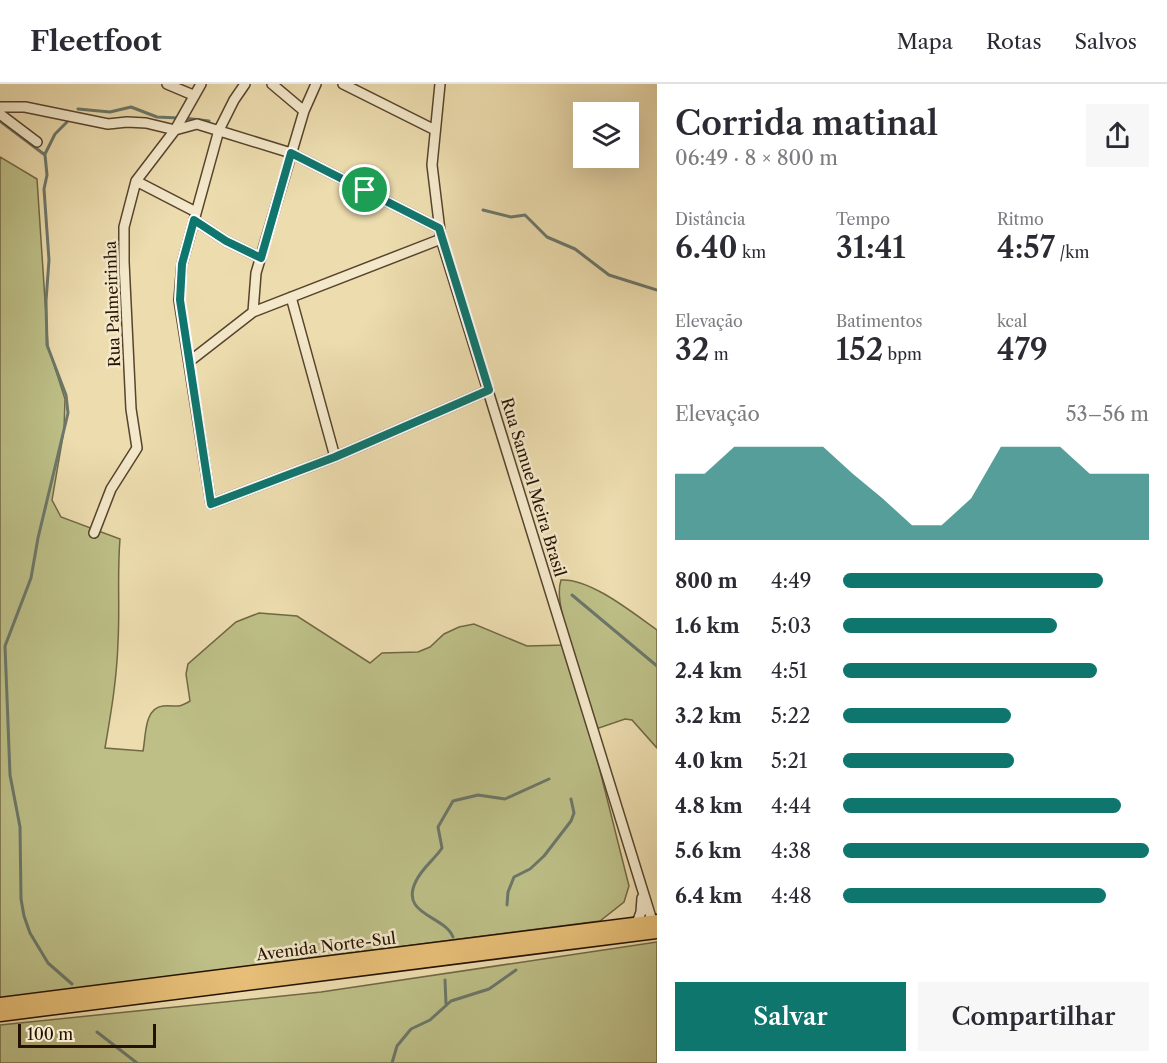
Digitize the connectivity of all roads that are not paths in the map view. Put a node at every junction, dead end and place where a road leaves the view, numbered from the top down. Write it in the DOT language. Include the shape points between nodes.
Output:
graph roads {
  1 [pos="168,84"];
  2 [pos="201,84"];
  3 [pos="245,84"];
  4 [pos="272,84"];
  5 [pos="316,84"];
  6 [pos="343,84"];
  7 [pos="440,84"];
  8 [pos="194,95"];
  9 [pos="0,107"];
  10 [pos="304,111"];
  11 [pos="0,114"];
  12 [pos="175,130"];
  13 [pos="219,130"];
  14 [pos="435,130"];
  15 [pos="37,142"];
  16 [pos="291,153"];
  17 [pos="136,181"];
  18 [pos="195,216"];
  19 [pos="439,228"];
  20 [pos="441,239"];
  21 [pos="261,258"];
  22 [pos="291,297"];
  23 [pos="253,312"];
  24 [pos="190,361"];
  25 [pos="489,390"];
  26 [pos="335,457"];
  27 [pos="94,533"];
  28 [pos="643,893"];
  29 [pos="637,923"];
  30 [pos="655,927"];
  31 [pos="0,1004"];
  32 [pos="0,1015"];
  1 -- 8 [label="street"];
  2 -- 8 [label="street, Rua Palmeirinha"];
  3 -- 13 [label="street"];
  4 -- 10 [label="street"];
  5 -- 10 [label="street"];
  6 -- 14 [label="street"];
  7 -- 14 [label="street, Rua Samuel Meira Brasil"];
  8 -- 12 [label="street, Rua Palmeirinha"];
  9 -- 12 [label="street" via="26,106 108,124 136,122"];
  10 -- 16 [label="street"];
  11 -- 15 [label="street"];
  12 -- 13 [label="street" via="197,124"];
  12 -- 17 [label="street, Rua Palmeirinha"];
  13 -- 16 [label="street"];
  13 -- 18 [label="street"];
  14 -- 19 [label="street, Rua Samuel Meira Brasil" via="432,165"];
  16 -- 19 [label="street"];
  16 -- 21 [label="street"];
  17 -- 18 [label="street"];
  17 -- 27 [label="street, Rua Palmeirinha" via="124,227 124,262 131,409 137,448 111,489"];
  18 -- 21 [label="street" via="226,241"];
  18 -- 24 [label="street" via="182,264 180,300"];
  19 -- 20 [label="street, Rua Samuel Meira Brasil"];
  20 -- 22 [label="street"];
  20 -- 25 [label="street, Rua Samuel Meira Brasil"];
  21 -- 23 [label="street"];
  22 -- 23 [label="street"];
  22 -- 26 [label="street"];
  23 -- 24 [label="street"];
  24 -- 26 [label="street" via="211,504"];
  25 -- 26 [label="street"];
  25 -- 28 [label="street, Rua Samuel Meira Brasil"];
  28 -- 29 [label="street, Rua Samuel Meira Brasil"];
  28 -- 30 [label="street, Rua Samuel Meira Brasil"];
  29 -- 30 [label="main road, Avenida Norte-Sul"];
  29 -- 31 [label="main road, Avenida Norte-Sul"];
  30 -- 32 [label="main road, Avenida Norte-Sul"];
}
